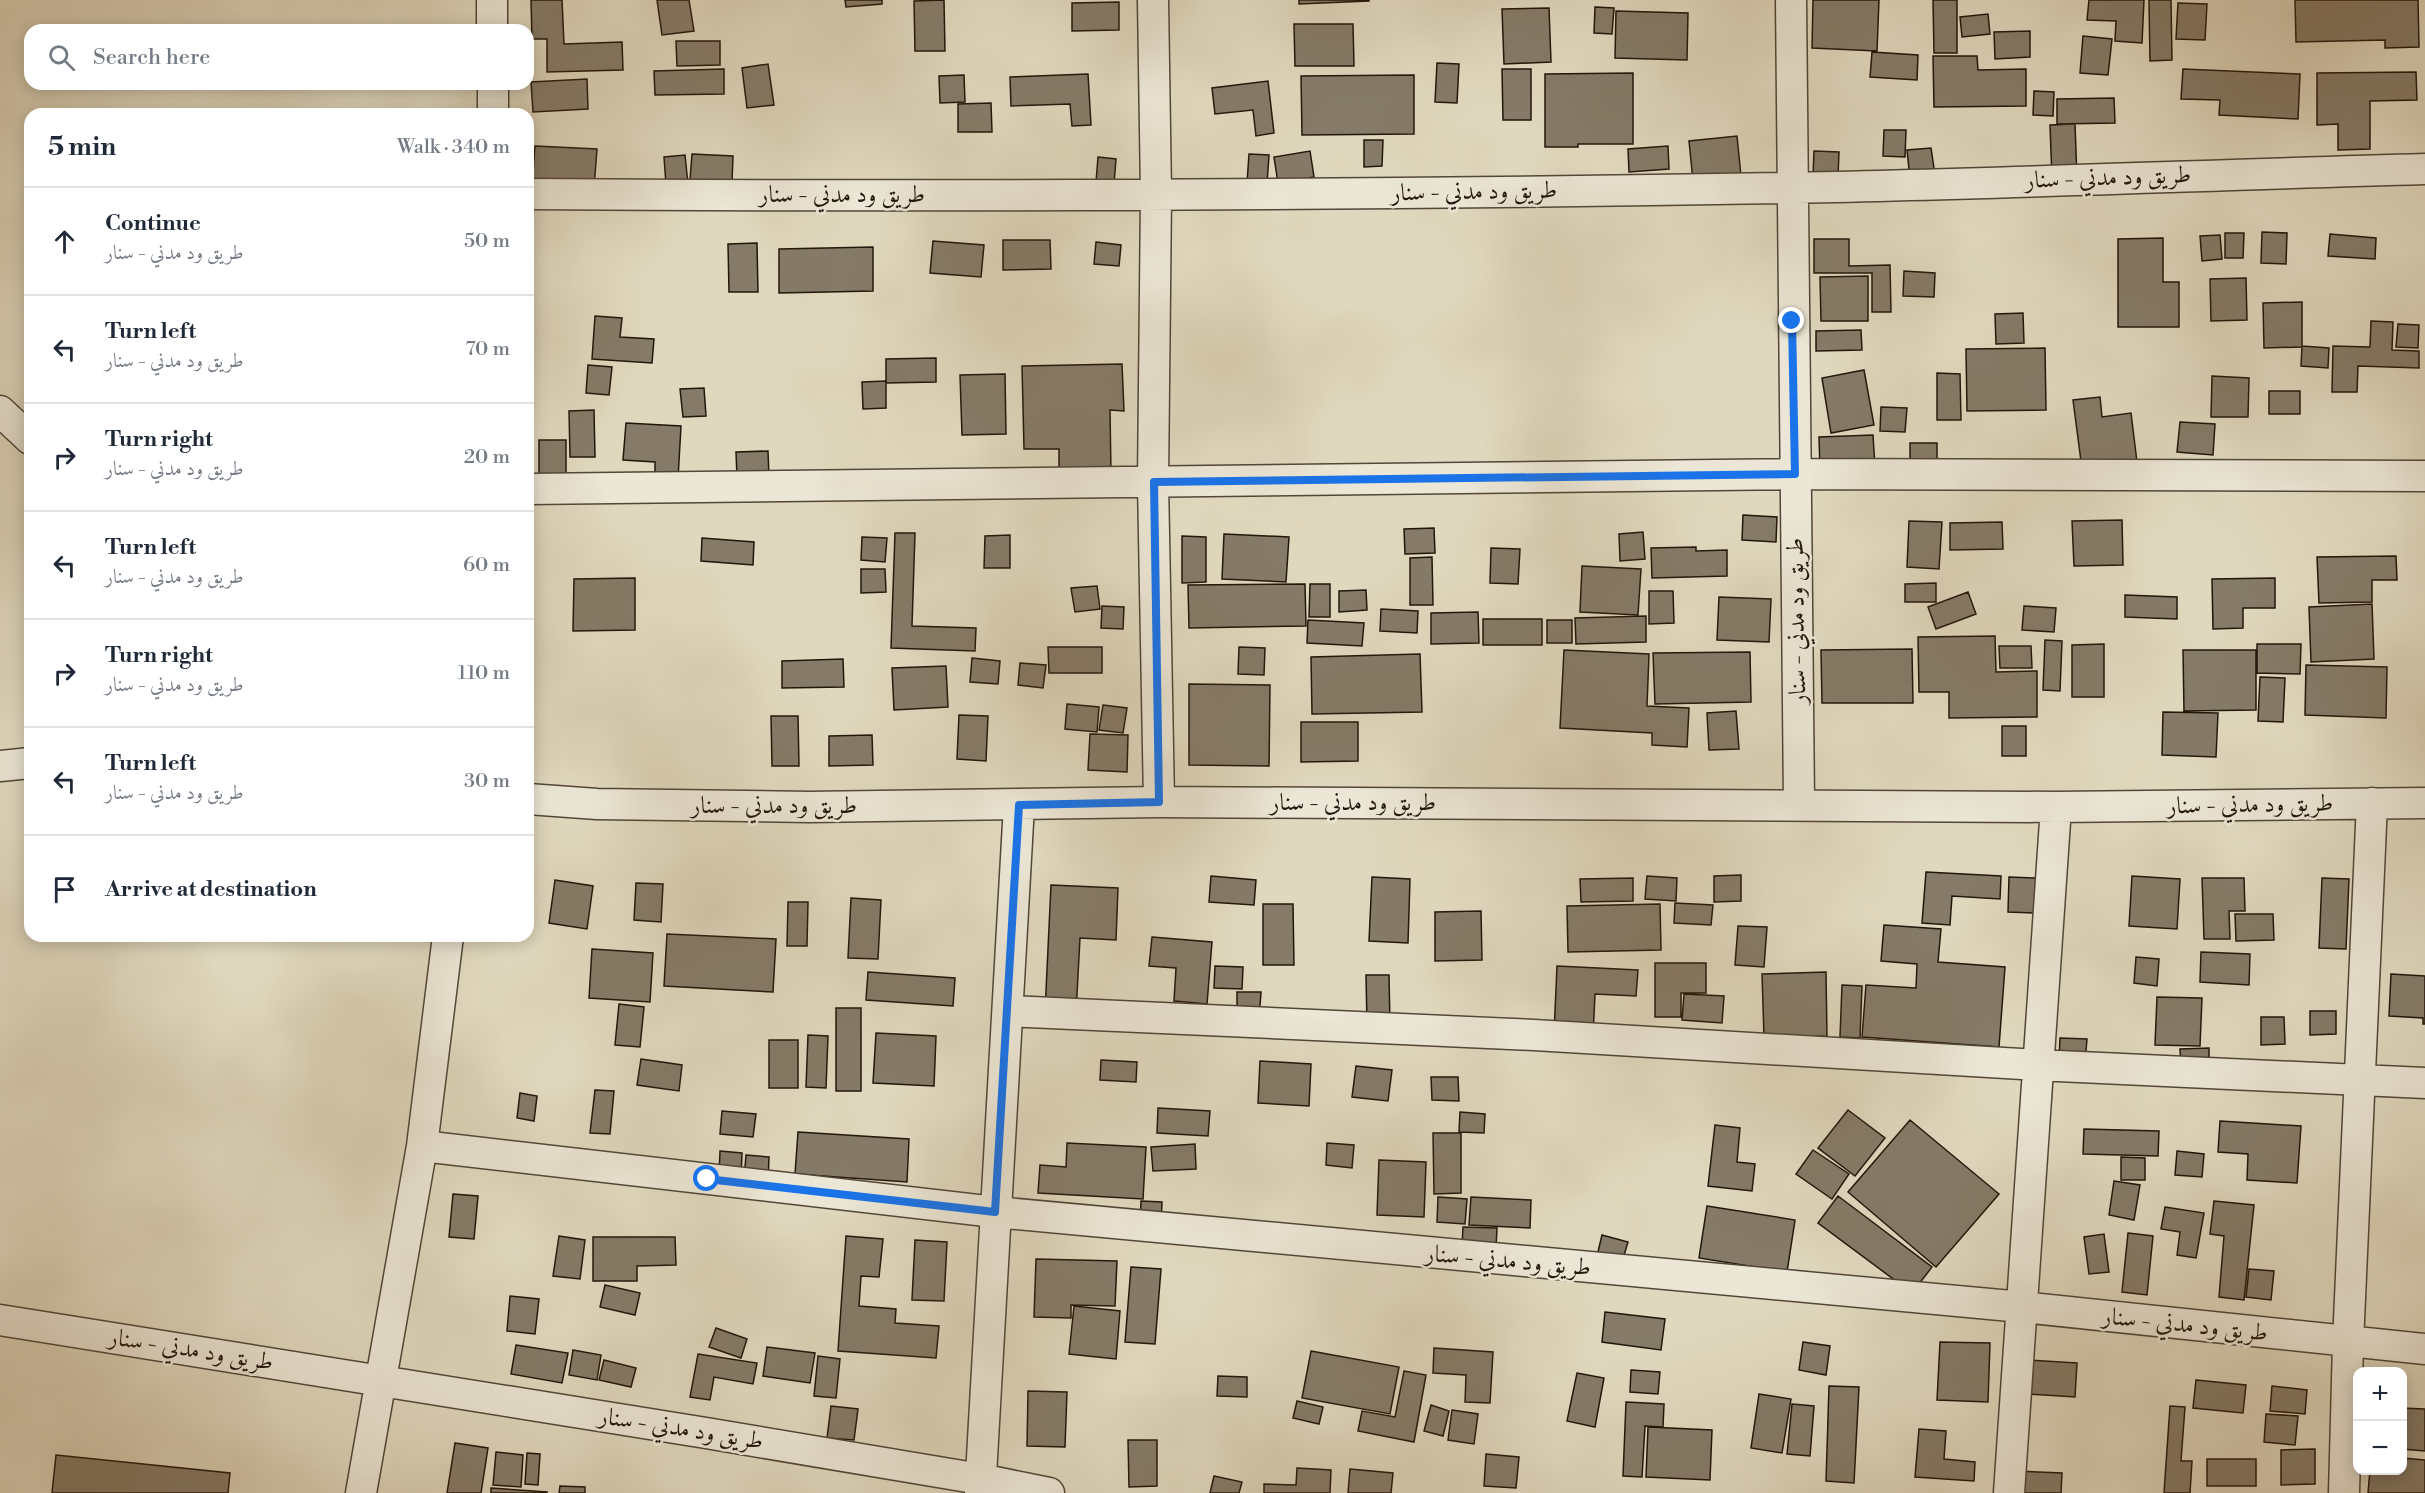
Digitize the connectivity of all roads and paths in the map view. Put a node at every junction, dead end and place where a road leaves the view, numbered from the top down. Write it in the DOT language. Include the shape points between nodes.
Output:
graph roads {
  1 [pos="492,0"];
  2 [pos="1153,0"];
  3 [pos="1791,0"];
  4 [pos="492,24"];
  5 [pos="492,90"];
  6 [pos="493,108"];
  7 [pos="2425,169"];
  8 [pos="1791,188"];
  9 [pos="534,194"];
  10 [pos="1156,194"];
  11 [pos="0,411"];
  12 [pos="24,433"];
  13 [pos="1795,474"];
  14 [pos="2425,476"];
  15 [pos="1154,482"];
  16 [pos="534,489"];
  17 [pos="24,764"];
  18 [pos="0,766"];
  19 [pos="534,800"];
  20 [pos="1159,802"];
  21 [pos="2425,803"];
  22 [pos="1798,804"];
  23 [pos="2372,804"];
  24 [pos="1019,805"];
  25 [pos="2056,807"];
  26 [pos="447,942"];
  27 [pos="1008,1011"];
  28 [pos="2037,1065"];
  29 [pos="2360,1079"];
  30 [pos="2425,1083"];
  31 [pos="422,1146"];
  32 [pos="995,1212"];
  33 [pos="2022,1307"];
  34 [pos="0,1320"];
  35 [pos="2348,1343"];
  36 [pos="2425,1349"];
  37 [pos="382,1382"];
  38 [pos="980,1486"];
  39 [pos="361,1493"];
  40 [pos="1049,1493"];
  41 [pos="2009,1493"];
  42 [pos="2344,1493"];
  1 -- 4 [label="street"];
  2 -- 10 [label="street"];
  3 -- 8 [label="street, طريق ود مدني - سنار"];
  5 -- 6 [label="street"];
  7 -- 8 [label="street, طريق ود مدني - سنار"];
  8 -- 10 [label="street, طريق ود مدني - سنار"];
  8 -- 13 [label="street, طريق ود مدني - سنار"];
  9 -- 10 [label="street, طريق ود مدني - سنار"];
  10 -- 15 [label="street"];
  11 -- 12 [label="street"];
  13 -- 14 [label="street"];
  13 -- 15 [label="street"];
  13 -- 22 [label="street, طريق ود مدني - سنار"];
  15 -- 16 [label="street"];
  15 -- 20 [label="street"];
  17 -- 18 [label="street"];
  19 -- 24 [label="street, طريق ود مدني - سنار" via="809,807"];
  20 -- 22 [label="street, طريق ود مدني - سنار"];
  20 -- 24 [label="street, طريق ود مدني - سنار"];
  21 -- 23 [label="street, طريق ود مدني - سنار"];
  22 -- 25 [label="street, طريق ود مدني - سنار"];
  23 -- 25 [label="street, طريق ود مدني - سنار"];
  23 -- 29 [label="street"];
  24 -- 27 [label="street"];
  25 -- 28 [label="street"];
  26 -- 31 [label="street"];
  27 -- 28 [label="street" via="1534,1035"];
  27 -- 32 [label="street"];
  28 -- 29 [label="street"];
  28 -- 33 [label="street"];
  29 -- 30 [label="street"];
  29 -- 35 [label="street"];
  31 -- 32 [label="street, طريق ود مدني - سنار"];
  31 -- 37 [label="street"];
  32 -- 33 [label="street, طريق ود مدني - سنار"];
  32 -- 38 [label="street"];
  33 -- 35 [label="street, طريق ود مدني - سنار"];
  33 -- 41 [label="street"];
  34 -- 37 [label="street, طريق ود مدني - سنار"];
  35 -- 36 [label="street, طريق ود مدني - سنار"];
  35 -- 42 [label="street"];
  37 -- 38 [label="street, طريق ود مدني - سنار"];
  37 -- 39 [label="street"];
  38 -- 40 [label="street, طريق ود مدني - سنار"];
}
